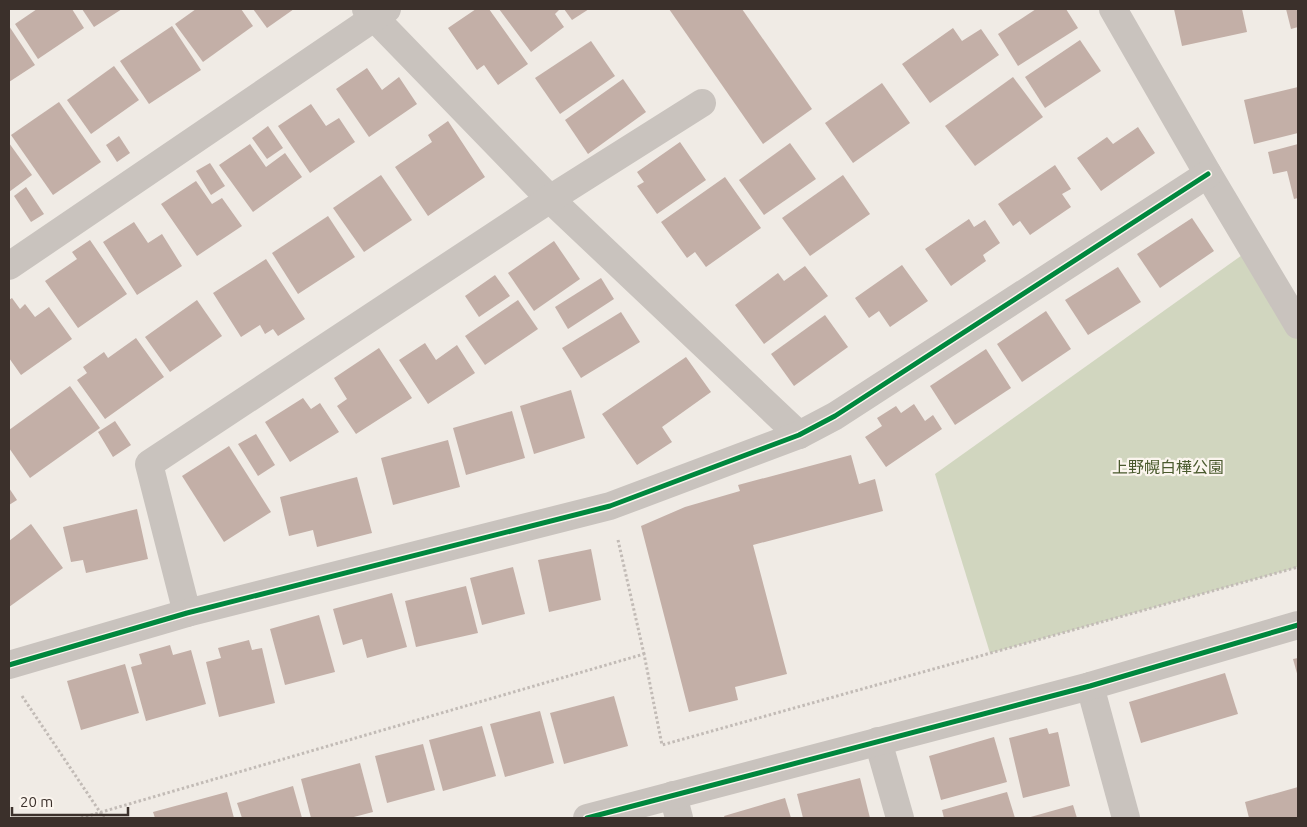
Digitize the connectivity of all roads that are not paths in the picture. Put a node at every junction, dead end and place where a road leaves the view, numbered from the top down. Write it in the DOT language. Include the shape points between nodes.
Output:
graph roads {
  1 [pos="1113,9"];
  2 [pos="376,12"];
  3 [pos="702,102"];
  4 [pos="1208,174"];
  5 [pos="550,198"];
  6 [pos="9,266"];
  7 [pos="1298,325"];
  8 [pos="799,435"];
  9 [pos="187,613"];
  10 [pos="1298,625"];
  11 [pos="9,665"];
  12 [pos="1090,686"];
  13 [pos="878,741"];
  14 [pos="676,807"];
  15 [pos="587,818"];
  16 [pos="900,818"];
  17 [pos="1126,818"];
  1 -- 4 [label="street"];
  2 -- 5 [label="street"];
  2 -- 6 [label="street"];
  3 -- 5 [label="street"];
  4 -- 7 [label="street"];
  4 -- 8 [label="street" via="835,416"];
  5 -- 8 [label="street"];
  5 -- 9 [label="street" via="149,464"];
  8 -- 9 [label="street" via="610,506"];
  9 -- 11 [label="street"];
  10 -- 12 [label="street"];
  12 -- 13 [label="street"];
  12 -- 17 [label="street"];
  13 -- 14 [label="street"];
  13 -- 16 [label="street"];
  14 -- 15 [label="street"];
}
